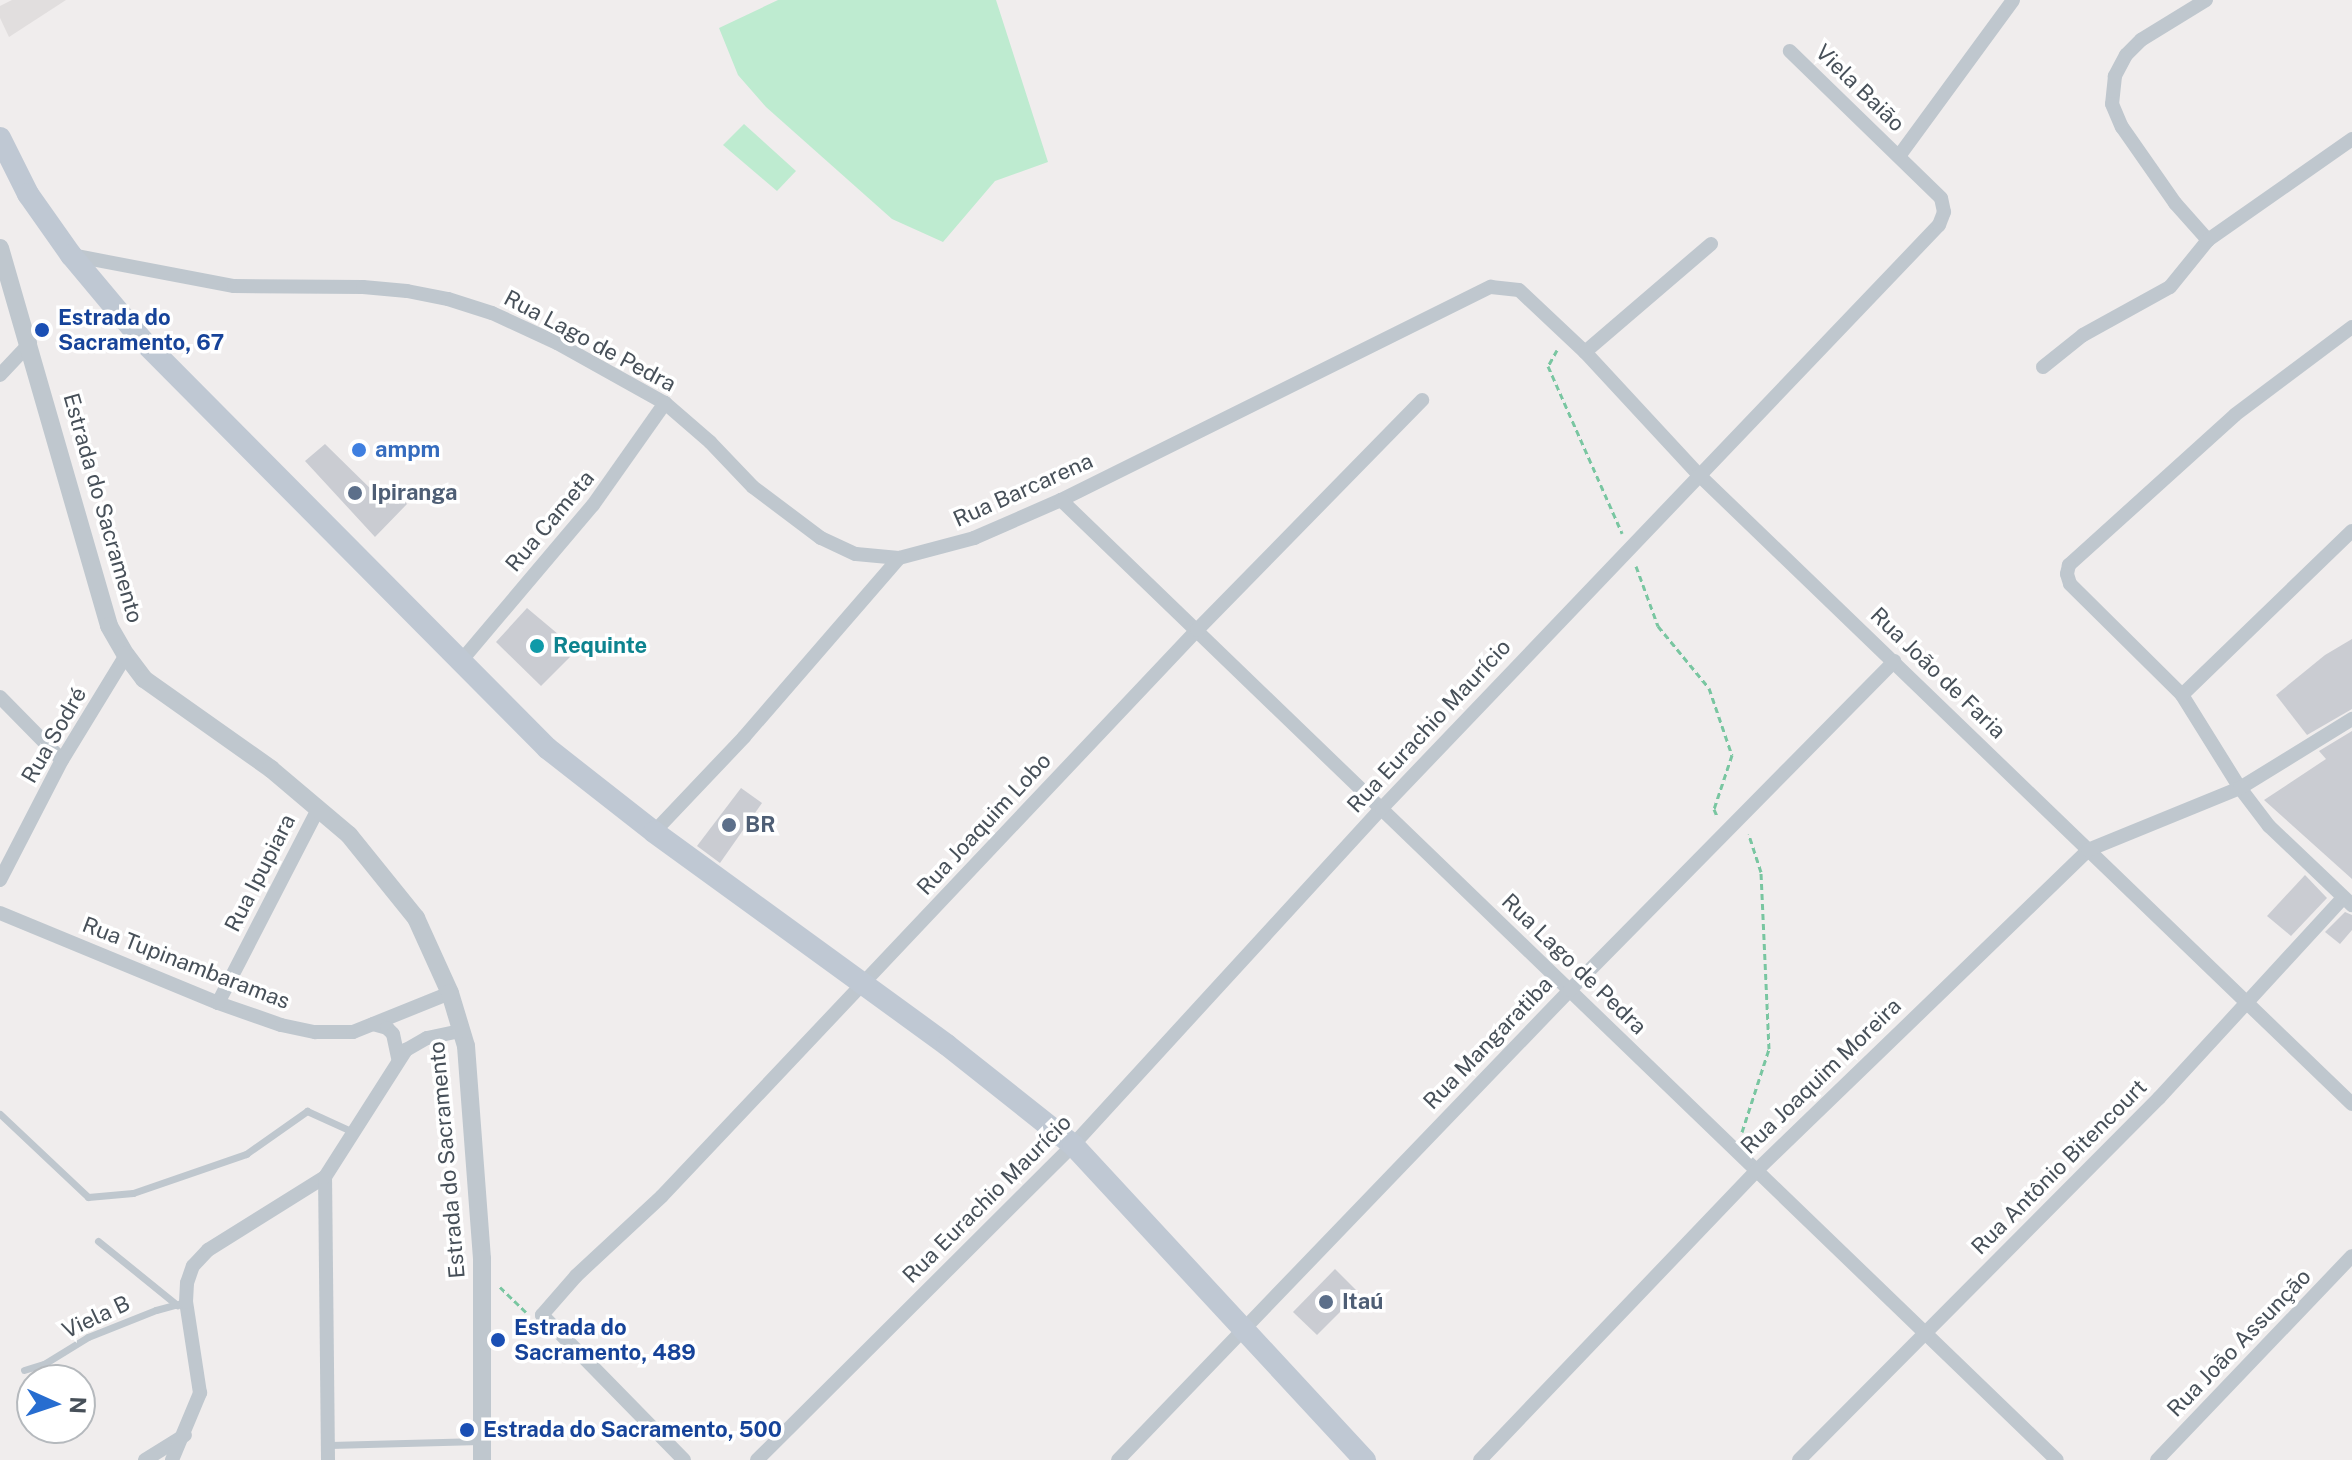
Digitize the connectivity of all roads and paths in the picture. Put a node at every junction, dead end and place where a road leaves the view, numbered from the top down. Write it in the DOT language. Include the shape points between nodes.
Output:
graph roads {
  1 [pos="2013,0"];
  2 [pos="2206,0"];
  3 [pos="1790,51"];
  4 [pos="0,138"];
  5 [pos="2352,139"];
  6 [pos="1899,156"];
  7 [pos="2208,240"];
  8 [pos="1711,244"];
  9 [pos="0,248"];
  10 [pos="71,255"];
  11 [pos="1491,287"];
  12 [pos="2352,327"];
  13 [pos="1566,333"];
  14 [pos="30,343"];
  15 [pos="1585,352"];
  16 [pos="2043,367"];
  17 [pos="0,375"];
  18 [pos="1422,400"];
  19 [pos="665,403"];
  20 [pos="1698,474"];
  21 [pos="1061,500"];
  22 [pos="2352,531"];
  23 [pos="1629,548"];
  24 [pos="899,558"];
  25 [pos="1197,630"];
  26 [pos="126,655"];
  27 [pos="461,661"];
  28 [pos="1894,661"];
  29 [pos="2182,695"];
  30 [pos="0,697"];
  31 [pos="2352,719"];
  32 [pos="62,760"];
  33 [pos="2240,788"];
  34 [pos="319,807"];
  35 [pos="1382,808"];
  36 [pos="654,832"];
  37 [pos="1725,833"];
  38 [pos="2088,850"];
  39 [pos="0,880"];
  40 [pos="2347,902"];
  41 [pos="0,913"];
  42 [pos="862,985"];
  43 [pos="1570,990"];
  44 [pos="450,993"];
  45 [pos="218,1003"];
  46 [pos="2250,1003"];
  47 [pos="373,1024"];
  48 [pos="461,1031"];
  49 [pos="398,1058"];
  50 [pos="2352,1104"];
  51 [pos="0,1114"];
  52 [pos="353,1132"];
  53 [pos="1073,1145"];
  54 [pos="1736,1152"];
  55 [pos="1756,1171"];
  56 [pos="325,1177"];
  57 [pos="98,1241"];
  58 [pos="2352,1256"];
  59 [pos="495,1282"];
  60 [pos="181,1304"];
  61 [pos="542,1315"];
  62 [pos="1241,1331"];
  63 [pos="1924,1332"];
  64 [pos="44,1364"];
  65 [pos="185,1435"];
  66 [pos="482,1441"];
  67 [pos="329,1452"];
  68 [pos="145,1460"];
  69 [pos="172,1460"];
  70 [pos="482,1460"];
  71 [pos="684,1460"];
  72 [pos="757,1460"];
  73 [pos="1118,1460"];
  74 [pos="1365,1460"];
  75 [pos="1480,1460"];
  76 [pos="1799,1460"];
  77 [pos="2057,1460"];
  78 [pos="2157,1460"];
  1 -- 6 [label="street"];
  2 -- 7 [label="street" via="2126,55 2115,76 2112,104 2175,203"];
  3 -- 6 [label="street, Viela Baião"];
  4 -- 10 [label="main road" via="28,194"];
  5 -- 7 [label="street"];
  6 -- 20 [label="street, Rua Eurachio Maurício" via="1941,198 1944,212 1939,225"];
  7 -- 16 [label="street" via="2170,287 2083,335"];
  8 -- 15 [label="street"];
  9 -- 14 [label="street, Estrada do Sacramento"];
  10 -- 19 [label="street, Rua Lago de Pedra" via="234,286 363,287 448,299 557,343"];
  10 -- 27 [label="main road" via="142,340"];
  11 -- 13 [label="street, Rua João de Faria" via="1519,290"];
  11 -- 21 [label="street, Rua Barcarena"];
  12 -- 29 [label="street" via="2235,415 2078,558 2067,574 2070,584"];
  13 -- 15 [label="street, Rua João de Faria"];
  13 -- 23 [label="path" via="1548,366"];
  14 -- 17 [label="street"];
  14 -- 26 [label="street, Estrada do Sacramento" via="109,626"];
  15 -- 20 [label="street, Rua João de Faria"];
  18 -- 25 [label="street, Rua Joaquim Lobo"];
  19 -- 24 [label="street, Rua Lago de Pedra" via="753,487 821,538 856,554"];
  19 -- 27 [label="street, Rua Cameta" via="593,505"];
  20 -- 23 [label="street, Rua Eurachio Maurício"];
  20 -- 28 [label="street, Rua João de Faria"];
  21 -- 24 [label="street, Rua Barcarena" via="974,538"];
  21 -- 25 [label="street, Rua Lago de Pedra"];
  22 -- 29 [label="street"];
  23 -- 35 [label="street, Rua Eurachio Maurício"];
  23 -- 37 [label="path" via="1658,626 1709,688 1732,755 1714,809"];
  24 -- 36 [label="street"];
  25 -- 35 [label="street, Rua Lago de Pedra"];
  25 -- 42 [label="street, Rua Joaquim Lobo"];
  26 -- 32 [label="street, Rua Sodré"];
  26 -- 34 [label="street, Estrada do Sacramento" via="173,703 227,736"];
  27 -- 36 [label="main road" via="547,748"];
  28 -- 37 [label="street, Rua Mangaratiba"];
  28 -- 38 [label="street, Rua João de Faria"];
  29 -- 33 [label="street"];
  30 -- 32 [label="street"];
  31 -- 33 [label="street, Rua Joaquim Moreira"];
  32 -- 39 [label="street, Rua Sodré"];
  33 -- 38 [label="street, Rua Joaquim Moreira"];
  33 -- 40 [label="street" via="2269,826"];
  34 -- 44 [label="street, Estrada do Sacramento" via="349,835 416,918"];
  34 -- 45 [label="street, Rua Ipupiara"];
  35 -- 43 [label="street, Rua Lago de Pedra"];
  35 -- 53 [label="street, Rua Eurachio Maurício"];
  36 -- 42 [label="main road"];
  37 -- 43 [label="street, Rua Mangaratiba"];
  37 -- 54 [label="path" via="1749,833 1761,872 1769,1049"];
  38 -- 46 [label="street, Rua João de Faria"];
  38 -- 55 [label="street, Rua Joaquim Moreira"];
  40 -- 46 [label="street, Rua Antônio Bitencourt"];
  41 -- 45 [label="street, Rua Tupinambaramas"];
  42 -- 53 [label="main road"];
  42 -- 61 [label="street, Rua Joaquim Lobo"];
  43 -- 54 [label="street, Rua Lago de Pedra"];
  43 -- 62 [label="street, Rua Mangaratiba"];
  44 -- 47 [label="street, Rua Tupinambaramas"];
  44 -- 48 [label="street, Estrada do Sacramento"];
  45 -- 47 [label="street, Rua Tupinambaramas" via="315,1032 353,1032"];
  46 -- 50 [label="street, Rua João de Faria"];
  46 -- 63 [label="street, Rua Antônio Bitencourt"];
  47 -- 49 [label="street" via="393,1034"];
  48 -- 49 [label="street" via="427,1038"];
  48 -- 66 [label="street, Estrada do Sacramento" via="482,1259"];
  49 -- 52 [label="street"];
  51 -- 52 [label="lane" via="88,1197 133,1193 246,1154 307,1111"];
  52 -- 56 [label="street"];
  53 -- 62 [label="main road"];
  53 -- 72 [label="street, Rua Eurachio Maurício"];
  54 -- 55 [label="street, Rua Lago de Pedra"];
  55 -- 63 [label="street, Rua Lago de Pedra"];
  55 -- 75 [label="street, Rua Joaquim Moreira"];
  56 -- 60 [label="street" via="208,1250 193,1266"];
  56 -- 67 [label="street"];
  57 -- 60 [label="lane"];
  58 -- 78 [label="street, Rua João Assunção"];
  59 -- 61 [label="path" via="527,1313"];
  60 -- 64 [label="lane, Viela B" via="88,1337"];
  60 -- 65 [label="street" via="200,1393"];
  61 -- 71 [label="street"];
  62 -- 73 [label="street, Rua Mangaratiba"];
  62 -- 74 [label="main road"];
  63 -- 76 [label="street, Rua Antônio Bitencourt"];
  63 -- 77 [label="street, Rua Lago de Pedra"];
  65 -- 68 [label="street"];
  65 -- 69 [label="street"];
  66 -- 67 [label="lane"];
  66 -- 70 [label="street, Estrada do Sacramento"];
}
